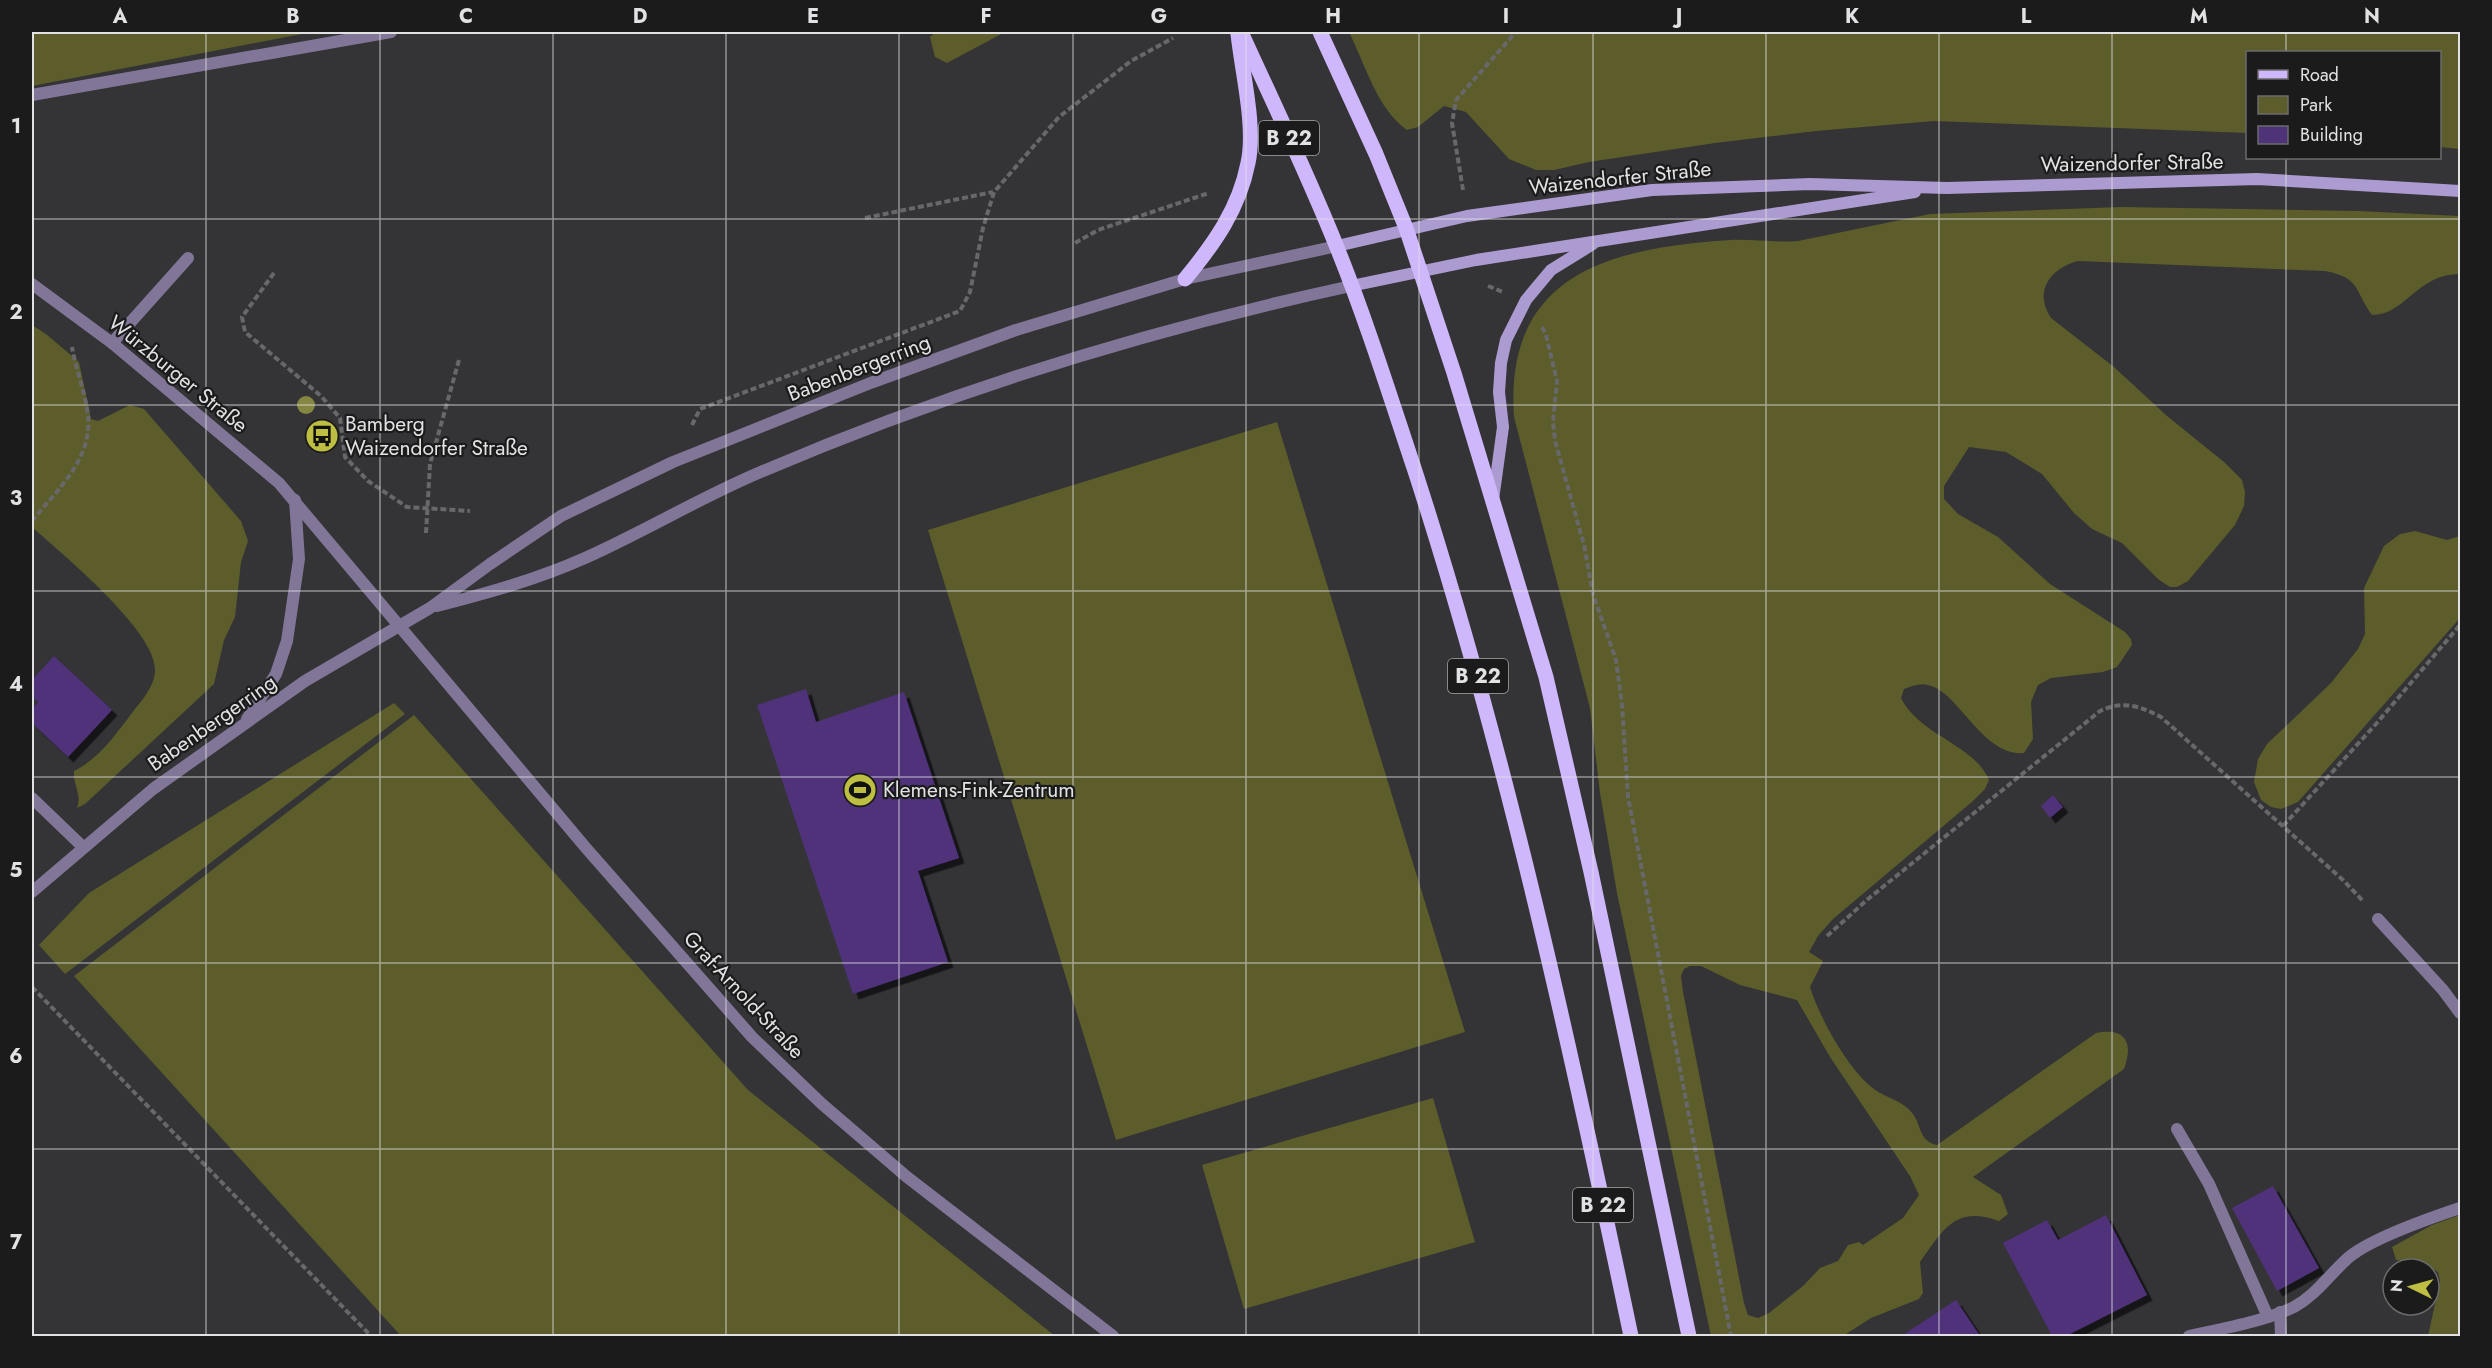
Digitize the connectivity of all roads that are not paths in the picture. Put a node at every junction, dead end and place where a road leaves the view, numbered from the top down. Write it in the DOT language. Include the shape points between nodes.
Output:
graph roads {
  1 [pos="391,32"];
  2 [pos="1239,32"];
  3 [pos="1320,32"];
  4 [pos="32,95"];
  5 [pos="1947,188"];
  6 [pos="2460,191"];
  7 [pos="1406,228"];
  8 [pos="1599,240"];
  9 [pos="1337,246"];
  10 [pos="188,258"];
  11 [pos="1420,272"];
  12 [pos="1185,279"];
  13 [pos="32,284"];
  14 [pos="1351,286"];
  15 [pos="112,343"];
  16 [pos="295,500"];
  17 [pos="1493,500"];
  18 [pos="430,608"];
  19 [pos="398,626"];
  20 [pos="243,725"];
  21 [pos="32,798"];
  22 [pos="83,847"];
  23 [pos="32,892"];
  24 [pos="2378,919"];
  25 [pos="2460,1013"];
  26 [pos="2177,1129"];
  27 [pos="2460,1208"];
  28 [pos="2280,1312"];
  29 [pos="2268,1317"];
  30 [pos="1113,1336"];
  31 [pos="1631,1336"];
  32 [pos="1689,1336"];
  33 [pos="2189,1336"];
  34 [pos="2281,1336"];
  1 -- 4 [label="street"];
  2 -- 9 [label="main road, B 22"];
  2 -- 12 [label="main road" via="1249,162 1224,228"];
  3 -- 7 [label="main road, B 22"];
  5 -- 6 [label="main road, Waizendorfer Straße" via="2257,179"];
  5 -- 7 [label="main road, Waizendorfer Straße" via="1810,184 1652,190"];
  5 -- 8 [label="main road, Waizendorfer Straße"];
  7 -- 9 [label="main road, Waizendorfer Straße"];
  7 -- 11 [label="main road, B 22"];
  8 -- 11 [label="main road, Waizendorfer Straße"];
  8 -- 17 [label="main road" via="1551,270 1526,300 1506,340 1499,392 1503,427"];
  9 -- 12 [label="street, Babenbergerring"];
  9 -- 14 [label="main road, B 22"];
  10 -- 15 [label="street"];
  11 -- 14 [label="main road, Waizendorfer Straße"];
  11 -- 17 [label="main road, B 22"];
  12 -- 18 [label="street, Babenbergerring" via="1005,334 673,462 561,516"];
  13 -- 15 [label="street, Würzburger Straße"];
  14 -- 18 [label="street, Babenbergerring" via="1239,311 1020,375 755,474 584,558 506,589"];
  14 -- 31 [label="main road, B 22" via="1435,534 1483,695 1576,1073"];
  15 -- 16 [label="street, Würzburger Straße"];
  16 -- 19 [label="street, Würzburger Straße"];
  16 -- 20 [label="street" via="299,559 287,641 276,674"];
  17 -- 32 [label="main road, B 22" via="1546,677"];
  18 -- 19 [label="street, Babenbergerring"];
  19 -- 20 [label="street, Babenbergerring" via="305,681"];
  19 -- 30 [label="street, Graf-Arnold-Straße" via="752,1037 907,1178"];
  20 -- 22 [label="street, Babenbergerring" via="153,789"];
  21 -- 22 [label="street"];
  22 -- 23 [label="street, Babenbergerring"];
  24 -- 25 [label="street"];
  26 -- 29 [label="street" via="2209,1184"];
  27 -- 28 [label="street" via="2364,1248 2349,1257 2308,1298"];
  28 -- 29 [label="street"];
  28 -- 34 [label="street"];
  29 -- 33 [label="street"];
}
